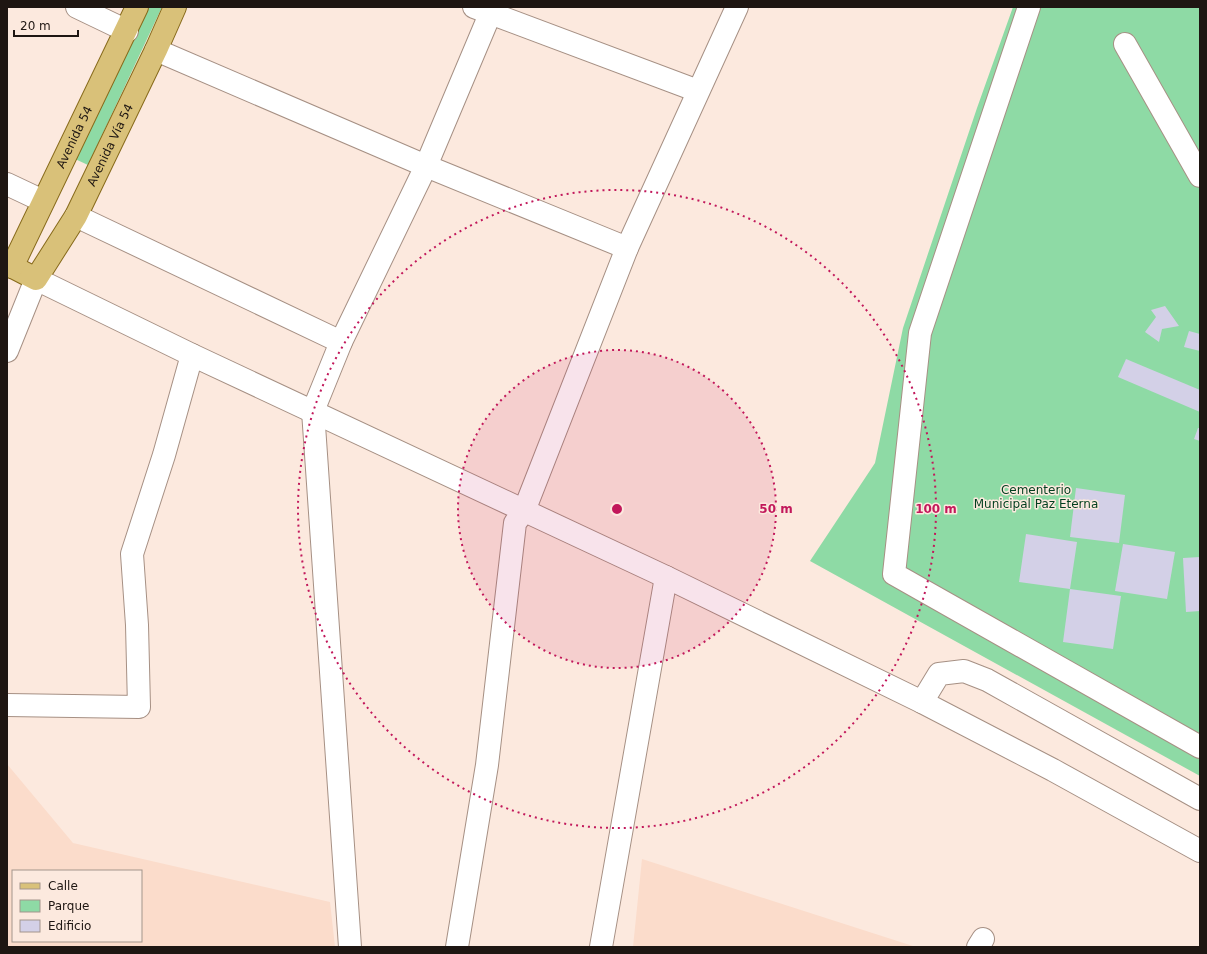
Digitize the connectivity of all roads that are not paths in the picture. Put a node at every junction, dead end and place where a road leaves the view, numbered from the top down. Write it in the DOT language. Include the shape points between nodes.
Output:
graph roads {
  1 [pos="77,7"];
  2 [pos="137,7"];
  3 [pos="175,7"];
  4 [pos="737,7"];
  5 [pos="1029,7"];
  6 [pos="486,9"];
  7 [pos="127,31"];
  8 [pos="1125,44"];
  9 [pos="156,50"];
  10 [pos="698,91"];
  11 [pos="426,166"];
  12 [pos="1200,176"];
  13 [pos="7,184"];
  14 [pos="43,201"];
  15 [pos="76,216"];
  16 [pos="627,248"];
  17 [pos="10,265"];
  18 [pos="36,279"];
  19 [pos="341,342"];
  20 [pos="7,351"];
  21 [pos="192,355"];
  22 [pos="313,410"];
  23 [pos="524,511"];
  24 [pos="666,577"];
  25 [pos="922,702"];
  26 [pos="7,705"];
  27 [pos="1200,747"];
  28 [pos="1200,799"];
  29 [pos="1200,851"];
  30 [pos="350,947"];
  31 [pos="457,947"];
  32 [pos="601,947"];
  1 -- 7 [label="street"];
  2 -- 7 [label="main road, Avenida 54"];
  3 -- 9 [label="main road, Avenida Vía 54"];
  4 -- 10 [label="street"];
  5 -- 27 [label="street" via="920,333 894,574"];
  6 -- 10 [label="street"];
  6 -- 11 [label="street"];
  7 -- 14 [label="main road, Avenida 54"];
  8 -- 12 [label="street"];
  9 -- 11 [label="street"];
  9 -- 15 [label="main road, Avenida Vía 54"];
  10 -- 16 [label="street"];
  11 -- 16 [label="street"];
  11 -- 19 [label="street"];
  13 -- 14 [label="street"];
  14 -- 17 [label="main road, Avenida 54"];
  15 -- 18 [label="main road, Avenida Vía 54"];
  15 -- 19 [label="street"];
  16 -- 23 [label="street"];
  17 -- 18 [label="main road"];
  18 -- 20 [label="street"];
  18 -- 21 [label="street"];
  19 -- 22 [label="street"];
  21 -- 22 [label="street"];
  21 -- 26 [label="street" via="164,455 132,554 140,708"];
  22 -- 23 [label="street"];
  22 -- 30 [label="street"];
  23 -- 24 [label="street"];
  23 -- 31 [label="street" via="515,523 487,765"];
  24 -- 25 [label="street"];
  24 -- 32 [label="street"];
  25 -- 28 [label="street" via="940,674 964,671 987,680"];
  25 -- 29 [label="street"];
}
